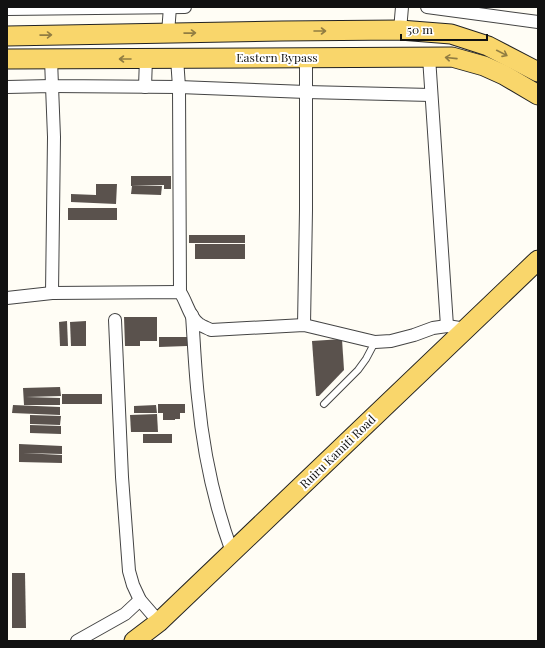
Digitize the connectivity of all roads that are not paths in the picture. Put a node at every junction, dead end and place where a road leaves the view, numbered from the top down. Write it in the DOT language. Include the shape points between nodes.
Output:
graph roads {
  1 [pos="97,7"];
  2 [pos="170,7"];
  3 [pos="185,7"];
  4 [pos="402,7"];
  5 [pos="427,7"];
  6 [pos="7,9"];
  7 [pos="538,22"];
  8 [pos="400,30"];
  9 [pos="168,33"];
  10 [pos="7,36"];
  11 [pos="429,57"];
  12 [pos="146,58"];
  13 [pos="177,58"];
  14 [pos="306,58"];
  15 [pos="7,59"];
  16 [pos="51,59"];
  17 [pos="538,72"];
  18 [pos="52,86"];
  19 [pos="7,87"];
  20 [pos="145,87"];
  21 [pos="179,88"];
  22 [pos="306,92"];
  23 [pos="538,94"];
  24 [pos="432,95"];
  25 [pos="538,260"];
  26 [pos="180,292"];
  27 [pos="52,293"];
  28 [pos="7,298"];
  29 [pos="192,315"];
  30 [pos="115,320"];
  31 [pos="304,326"];
  32 [pos="447,326"];
  33 [pos="466,329"];
  34 [pos="375,342"];
  35 [pos="324,404"];
  36 [pos="232,552"];
  37 [pos="140,600"];
  38 [pos="159,622"];
  39 [pos="77,641"];
  40 [pos="134,641"];
  1 -- 2 [label="street"];
  1 -- 6 [label="street"];
  2 -- 3 [label="street"];
  2 -- 9 [label="street"];
  4 -- 8 [label="street"];
  5 -- 7 [label="street"];
  9 -- 8 [label="main road, one-way"];
  8 -- 17 [label="main road, one-way" via="451,34 488,46"];
  10 -- 9 [label="main road, one-way"];
  11 -- 14 [label="main road, Eastern Bypass"];
  23 -- 11 [label="main road, Eastern Bypass, one-way" via="484,66 452,57"];
  11 -- 24 [label="street"];
  12 -- 13 [label="main road, Eastern Bypass"];
  12 -- 16 [label="main road, Eastern Bypass, one-way"];
  12 -- 20 [label="street"];
  13 -- 14 [label="main road, Eastern Bypass"];
  13 -- 21 [label="street"];
  14 -- 22 [label="street"];
  15 -- 16 [label="main road, Eastern Bypass"];
  16 -- 18 [label="street"];
  18 -- 19 [label="street"];
  18 -- 20 [label="street"];
  18 -- 27 [label="street"];
  20 -- 21 [label="street"];
  21 -- 22 [label="street"];
  21 -- 26 [label="street"];
  22 -- 24 [label="street"];
  22 -- 31 [label="street"];
  24 -- 32 [label="street"];
  25 -- 33 [label="main road, Ruiru Kamiti Road"];
  26 -- 27 [label="street"];
  26 -- 29 [label="street"];
  27 -- 28 [label="street"];
  29 -- 31 [label="street" via="198,323 211,330"];
  29 -- 36 [label="street" via="198,398 209,468 221,522"];
  30 -- 37 [label="street" via="128,571"];
  31 -- 34 [label="street"];
  32 -- 33 [label="street"];
  32 -- 34 [label="street" via="392,341"];
  33 -- 36 [label="main road, Ruiru Kamiti Road"];
  34 -- 35 [label="lane" via="358,370"];
  36 -- 38 [label="main road, Ruiru Kamiti Road"];
  37 -- 38 [label="street"];
  37 -- 39 [label="street" via="125,614"];
  38 -- 40 [label="main road, Ruiru Kamiti Road"];
}
